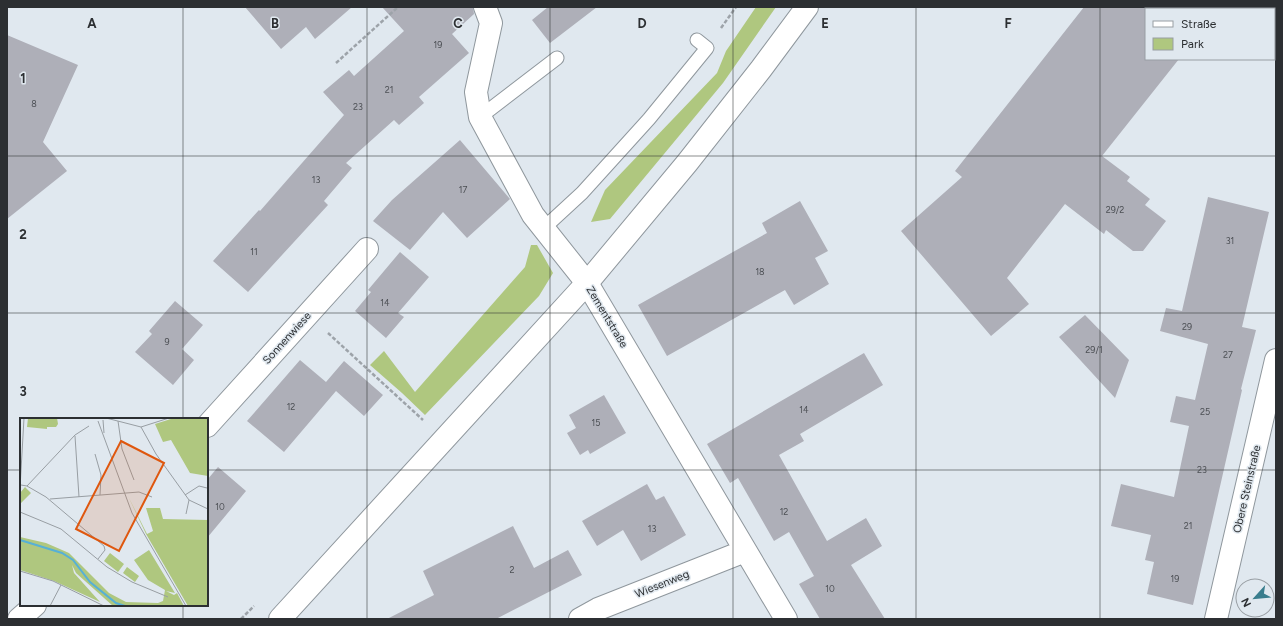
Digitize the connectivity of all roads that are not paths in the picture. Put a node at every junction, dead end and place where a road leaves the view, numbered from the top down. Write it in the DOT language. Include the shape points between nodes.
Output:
graph roads {
  1 [pos="485,7"];
  2 [pos="807,7"];
  3 [pos="698,40"];
  4 [pos="557,58"];
  5 [pos="480,117"];
  6 [pos="544,228"];
  7 [pos="367,249"];
  8 [pos="587,283"];
  9 [pos="1276,360"];
  10 [pos="208,425"];
  11 [pos="745,551"];
  12 [pos="34,606"];
  13 [pos="19,619"];
  14 [pos="280,619"];
  15 [pos="580,619"];
  16 [pos="786,619"];
  17 [pos="1216,619"];
  1 -- 5 [label="street, Zementstraße" via="491,23 476,92"];
  2 -- 8 [label="street" via="688,164"];
  3 -- 6 [label="lane" via="707,48 683,78 582,193"];
  4 -- 5 [label="lane"];
  5 -- 6 [label="street, Zementstraße" via="533,215"];
  6 -- 8 [label="street, Zementstraße"];
  7 -- 10 [label="street, Sonnenwiese"];
  8 -- 11 [label="street, Zementstraße"];
  8 -- 14 [label="street"];
  9 -- 17 [label="street, Obere Steinstraße"];
  11 -- 15 [label="street, Wiesenweg" via="598,609"];
  11 -- 16 [label="street, Zementstraße"];
  12 -- 13 [label="street"];
}
